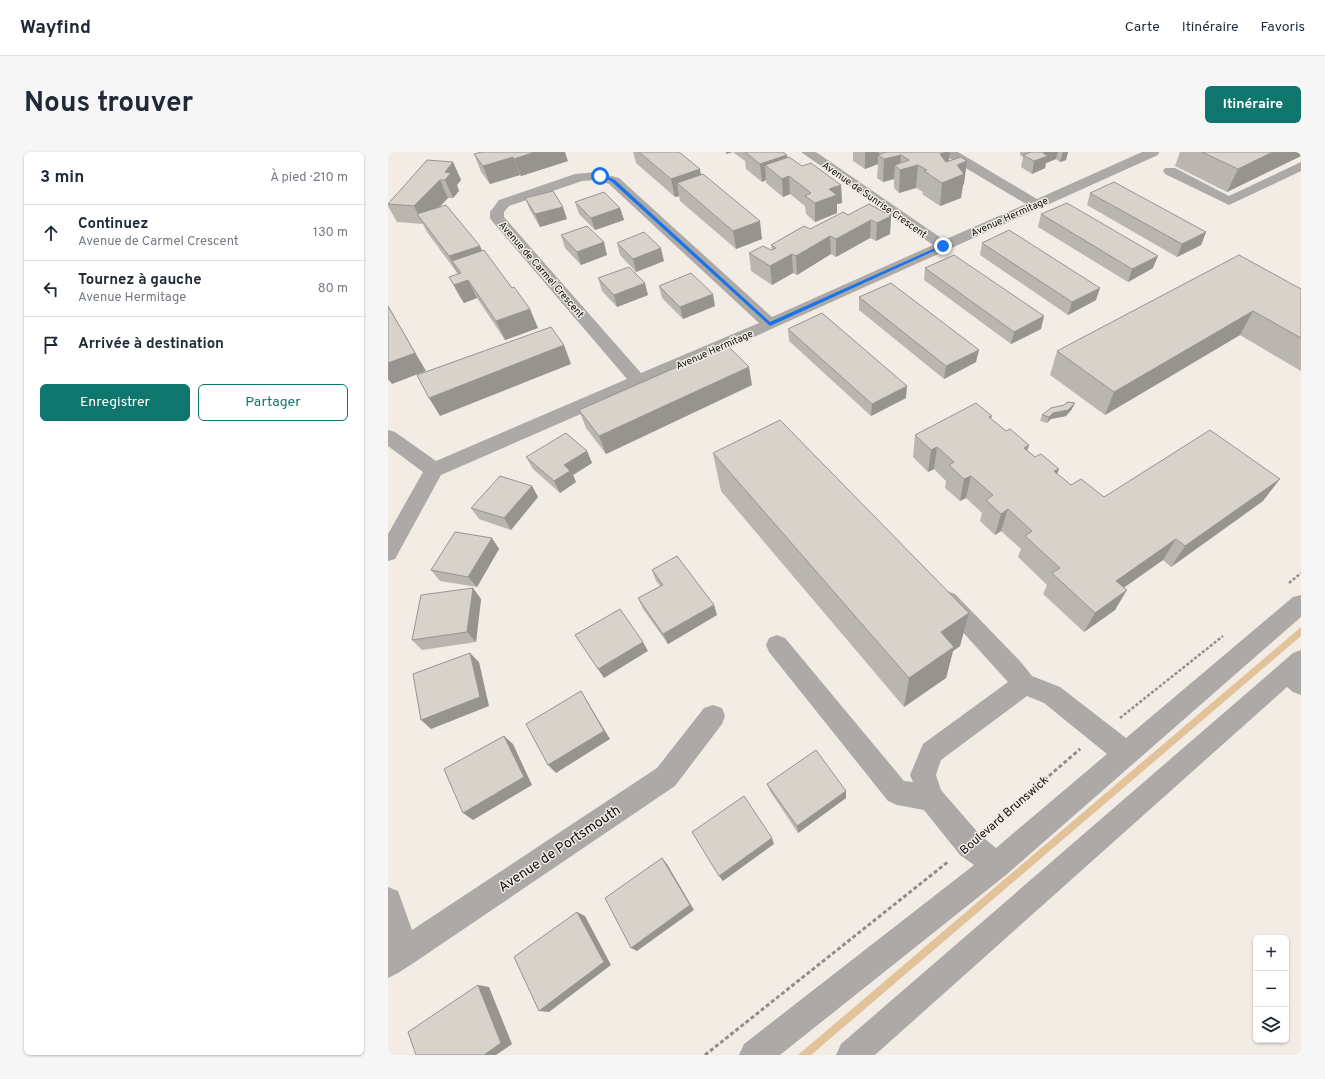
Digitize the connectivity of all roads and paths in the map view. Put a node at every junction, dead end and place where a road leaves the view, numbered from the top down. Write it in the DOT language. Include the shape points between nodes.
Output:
graph roads {
  1 [pos="807,152"];
  2 [pos="949,152"];
  3 [pos="1153,152"];
  4 [pos="1301,166"];
  5 [pos="1170,171"];
  6 [pos="1036,204"];
  7 [pos="943,246"];
  8 [pos="770,324"];
  9 [pos="639,382"];
  10 [pos="388,437"];
  11 [pos="434,470"];
  12 [pos="388,553"];
  13 [pos="1301,573"];
  14 [pos="1283,588"];
  15 [pos="936,589"];
  16 [pos="1301,604"];
  17 [pos="1227,632"];
  18 [pos="777,645"];
  19 [pos="1296,672"];
  20 [pos="1024,684"];
  21 [pos="713,716"];
  22 [pos="1102,733"];
  23 [pos="1126,754"];
  24 [pos="930,798"];
  25 [pos="970,845"];
  26 [pos="996,865"];
  27 [pos="388,901"];
  28 [pos="396,958"];
  29 [pos="705,1055"];
  30 [pos="755,1055"];
  31 [pos="852,1055"];
  1 -- 7 [label="street, Avenue de Sunrise Crescent"];
  2 -- 6 [label="street"];
  3 -- 6 [label="street, Avenue Hermitage"];
  4 -- 5 [label="street" via="1229,200"];
  6 -- 7 [label="street, Avenue Hermitage"];
  7 -- 8 [label="street, Avenue Hermitage"];
  8 -- 9 [label="street, Avenue Hermitage"];
  8 -- 9 [label="street, Avenue de Carmel Crescent" via="608,178 580,177 504,203 497,212 498,218"];
  9 -- 11 [label="street, Avenue Hermitage"];
  10 -- 11 [label="street"];
  11 -- 12 [label="street"];
  13 -- 14 [label="path"];
  15 -- 20 [label="street" via="1012,668"];
  16 -- 23 [label="street"];
  17 -- 22 [label="path, Boulevard Brunswick"];
  18 -- 24 [label="street" via="897,792"];
  19 -- 31 [label="street"];
  20 -- 22 [label="street" via="1052,695"];
  20 -- 24 [label="street" via="932,752 923,775"];
  21 -- 28 [label="street, Avenue de Portsmouth" via="666,776"];
  22 -- 23 [label="street"];
  22 -- 25 [label="path, Boulevard Brunswick"];
  23 -- 26 [label="street"];
  24 -- 25 [label="street"];
  25 -- 26 [label="street"];
  25 -- 29 [label="path, Boulevard Brunswick"];
  26 -- 30 [label="street"];
  27 -- 28 [label="street"];
}
